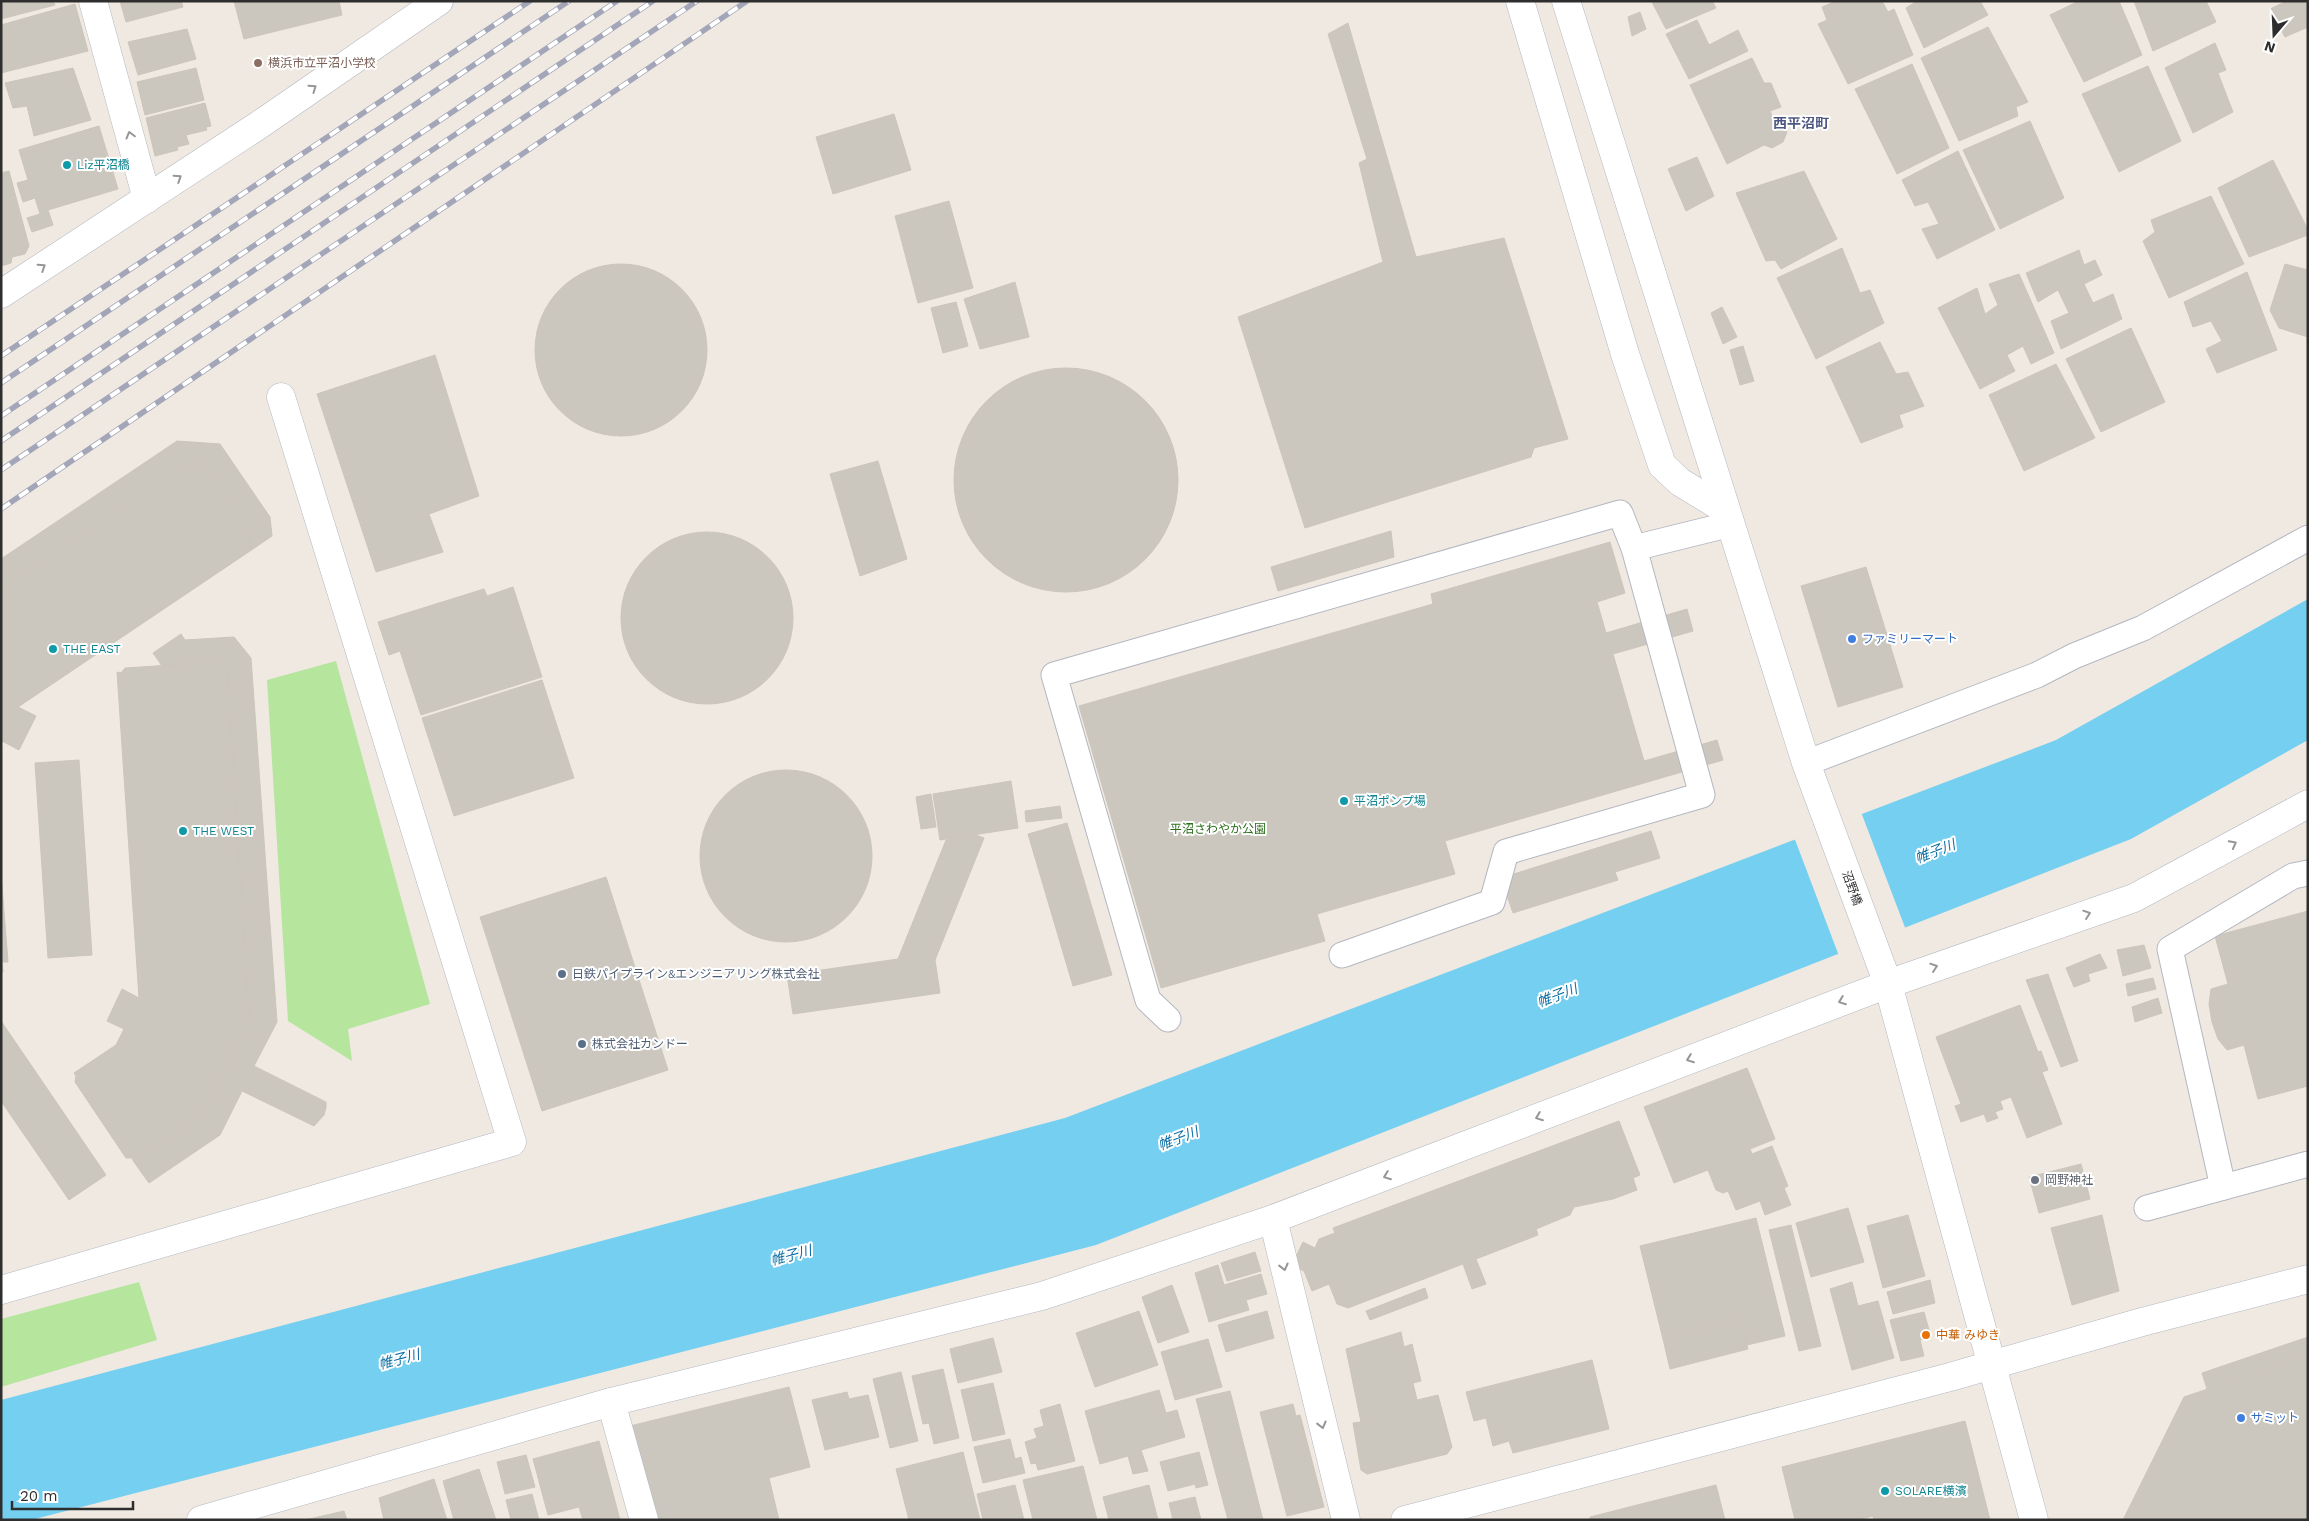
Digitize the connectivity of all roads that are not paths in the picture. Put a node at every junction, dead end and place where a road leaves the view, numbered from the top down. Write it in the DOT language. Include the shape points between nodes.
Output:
graph roads {
  1 [pos="93,1"];
  2 [pos="439,1"];
  3 [pos="1520,1"];
  4 [pos="1566,1"];
  5 [pos="147,198"];
  6 [pos="1,294"];
  7 [pos="281,397"];
  8 [pos="1729,517"];
  9 [pos="2308,538"];
  10 [pos="1634,548"];
  11 [pos="1806,762"];
  12 [pos="2308,804"];
  13 [pos="2308,873"];
  14 [pos="1342,955"];
  15 [pos="1884,975"];
  16 [pos="1168,1018"];
  17 [pos="2308,1164"];
  18 [pos="2223,1187"];
  19 [pos="2147,1208"];
  20 [pos="1273,1219"];
  21 [pos="2308,1279"];
  22 [pos="1,1290"];
  23 [pos="1993,1365"];
  24 [pos="611,1402"];
  25 [pos="201,1520"];
  26 [pos="644,1520"];
  27 [pos="1346,1520"];
  28 [pos="1404,1520"];
  29 [pos="2034,1520"];
  5 -- 1 [label="street, one-way"];
  5 -- 2 [label="street, one-way"];
  3 -- 8 [label="street" via="1625,354 1662,465"];
  4 -- 8 [label="street, 沼野橋"];
  6 -- 5 [label="street, one-way"];
  7 -- 22 [label="street" via="512,1142"];
  8 -- 10 [label="lane"];
  8 -- 11 [label="street, 沼野橋"];
  9 -- 11 [label="lane" via="2143,628 2037,675"];
  10 -- 14 [label="lane" via="1702,795 1506,852 1492,902"];
  10 -- 16 [label="lane" via="1620,513 1054,675 1148,1000"];
  11 -- 15 [label="street, 沼野橋"];
  15 -- 12 [label="street, one-way" via="2134,898"];
  13 -- 18 [label="lane" via="2293,876 2170,949"];
  15 -- 20 [label="street, one-way"];
  15 -- 23 [label="street, 沼野橋"];
  17 -- 18 [label="lane"];
  18 -- 19 [label="lane"];
  20 -- 24 [label="street" via="1042,1296"];
  20 -- 27 [label="street, one-way"];
  21 -- 23 [label="street"];
  23 -- 28 [label="street"];
  23 -- 29 [label="street, 沼野橋"];
  24 -- 25 [label="street"];
  24 -- 26 [label="street"];
}
